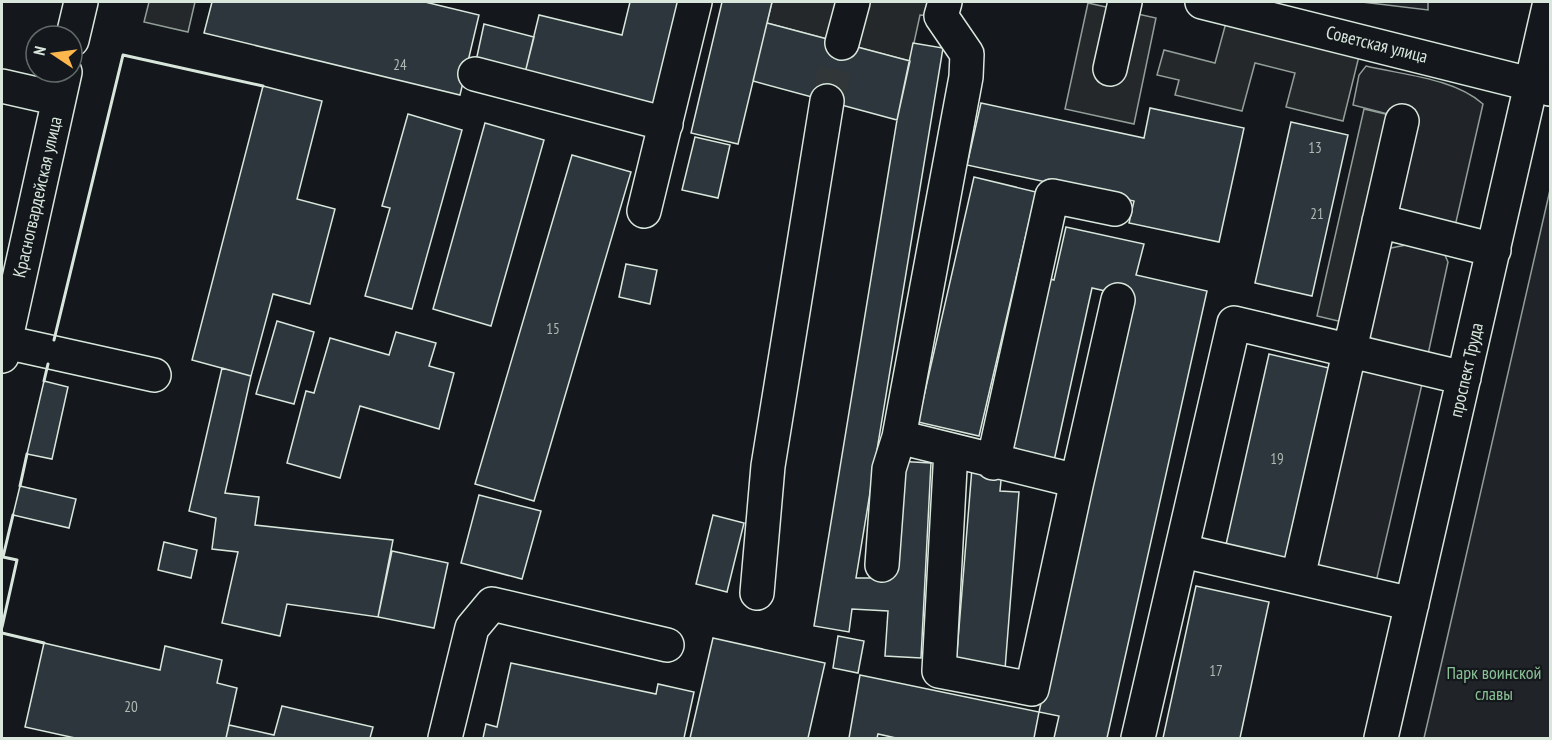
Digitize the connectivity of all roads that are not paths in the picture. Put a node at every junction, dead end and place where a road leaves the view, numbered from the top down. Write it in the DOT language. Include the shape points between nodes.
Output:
graph roads {
  1 [pos="81,2"];
  2 [pos="695,2"];
  3 [pos="853,2"];
  4 [pos="945,2"];
  5 [pos="1125,2"];
  6 [pos="1202,2"];
  7 [pos="1551,2"];
  8 [pos="76,24"];
  9 [pos="842,43"];
  10 [pos="1110,69"];
  11 [pos="475,74"];
  12 [pos="2,86"];
  13 [pos="62,86"];
  14 [pos="1541,86"];
  15 [pos="827,101"];
  16 [pos="1402,120"];
  17 [pos="666,124"];
  18 [pos="1115,209"];
  19 [pos="644,211"];
  20 [pos="1378,221"];
  21 [pos="1494,250"];
  22 [pos="1118,300"];
  23 [pos="3,349"];
  24 [pos="1350,351"];
  25 [pos="154,375"];
  26 [pos="1464,378"];
  27 [pos="899,437"];
  28 [pos="951,450"];
  29 [pos="993,463"];
  30 [pos="1077,482"];
  31 [pos="1183,551"];
  32 [pos="882,565"];
  33 [pos="1298,577"];
  34 [pos="757,593"];
  35 [pos="1412,604"];
  36 [pos="667,645"];
  37 [pos="445,738"];
  38 [pos="1138,738"];
  39 [pos="1381,738"];
  1 -- 8 [label="street"];
  2 -- 17 [label="street"];
  3 -- 9 [label="street"];
  4 -- 27 [label="street" via="941,16 967,54 966,77"];
  5 -- 10 [label="street"];
  6 -- 14 [label="street, Советская улица"];
  7 -- 14 [label="street, проспект Труда"];
  11 -- 17 [label="street"];
  12 -- 13 [label="street"];
  13 -- 23 [label="street, Красногвардейская улица"];
  14 -- 21 [label="street, проспект Труда"];
  15 -- 34 [label="street" via="768,466"];
  16 -- 20 [label="street"];
  17 -- 19 [label="street"];
  18 -- 29 [label="street" via="1052,196"];
  20 -- 21 [label="street"];
  20 -- 24 [label="street"];
  21 -- 26 [label="street, проспект Труда"];
  22 -- 30 [label="street"];
  23 -- 25 [label="street"];
  24 -- 26 [label="street"];
  24 -- 31 [label="street" via="1234,323"];
  24 -- 33 [label="street"];
  26 -- 35 [label="street, проспект Труда"];
  27 -- 28 [label="street"];
  27 -- 32 [label="street" via="889,469"];
  28 -- 29 [label="street"];
  28 -- 30 [label="street" via="939,671 1032,689"];
  29 -- 30 [label="street"];
  31 -- 33 [label="street"];
  31 -- 38 [label="street"];
  33 -- 35 [label="street"];
  35 -- 39 [label="street, проспект Труда"];
  36 -- 37 [label="street" via="492,604 472,628"];
}
